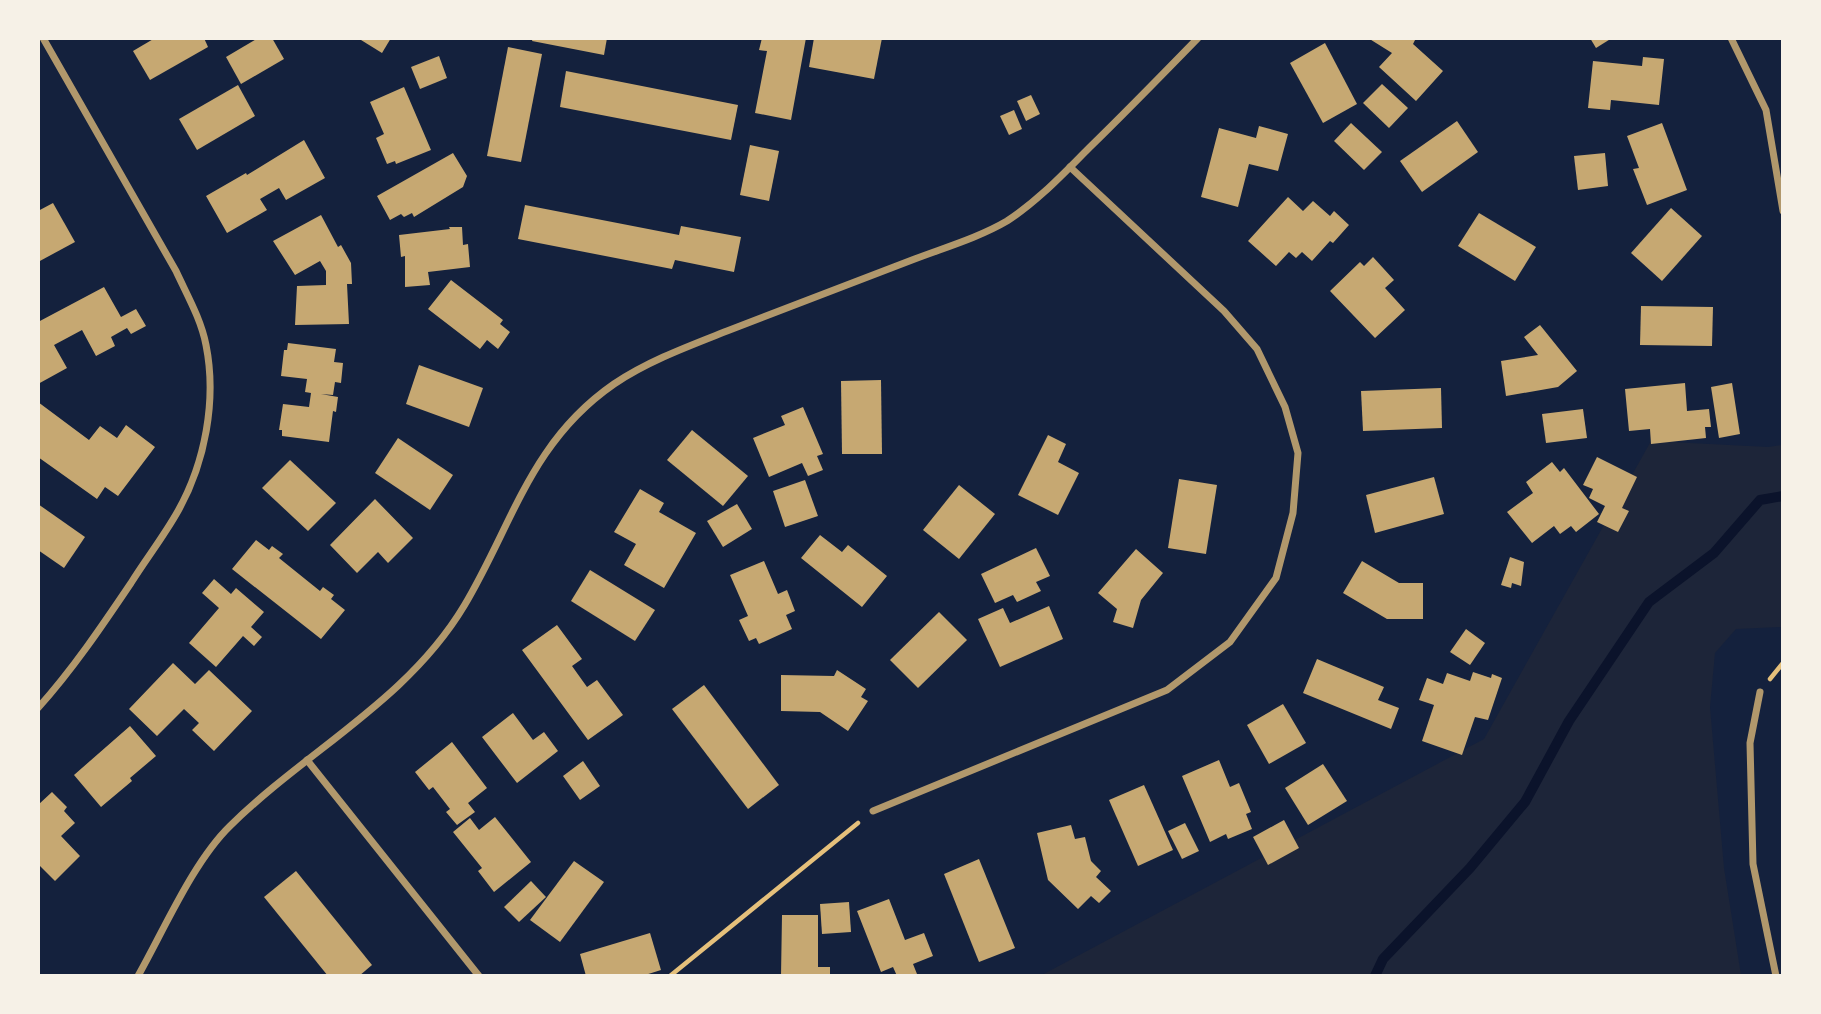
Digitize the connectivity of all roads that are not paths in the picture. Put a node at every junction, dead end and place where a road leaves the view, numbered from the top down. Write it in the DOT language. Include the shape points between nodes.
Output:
graph roads {
  1 [pos="43,38"];
  2 [pos="1198,38"];
  3 [pos="1731,38"];
  4 [pos="1070,167"];
  5 [pos="1783,211"];
  6 [pos="1760,692"];
  7 [pos="38,708"];
  8 [pos="307,760"];
  9 [pos="873,811"];
  10 [pos="138,975"];
  11 [pos="479,975"];
  12 [pos="1776,975"];
  1 -- 7 [label="street" via="176,271 206,344 210,375 203,444 193,480 177,512 84,653"];
  2 -- 4 [label="street"];
  3 -- 5 [label="street" via="1766,110"];
  4 -- 8 [label="street" via="1004,222 676,352 595,398 551,444 463,607 434,649 382,702"];
  4 -- 9 [label="street" via="1224,311 1257,349 1285,407 1298,453 1293,513 1276,578 1230,642 1167,690"];
  6 -- 12 [label="street" via="1750,743 1753,864"];
  8 -- 10 [label="street" via="229,827 204,856"];
  8 -- 11 [label="street"];
}
